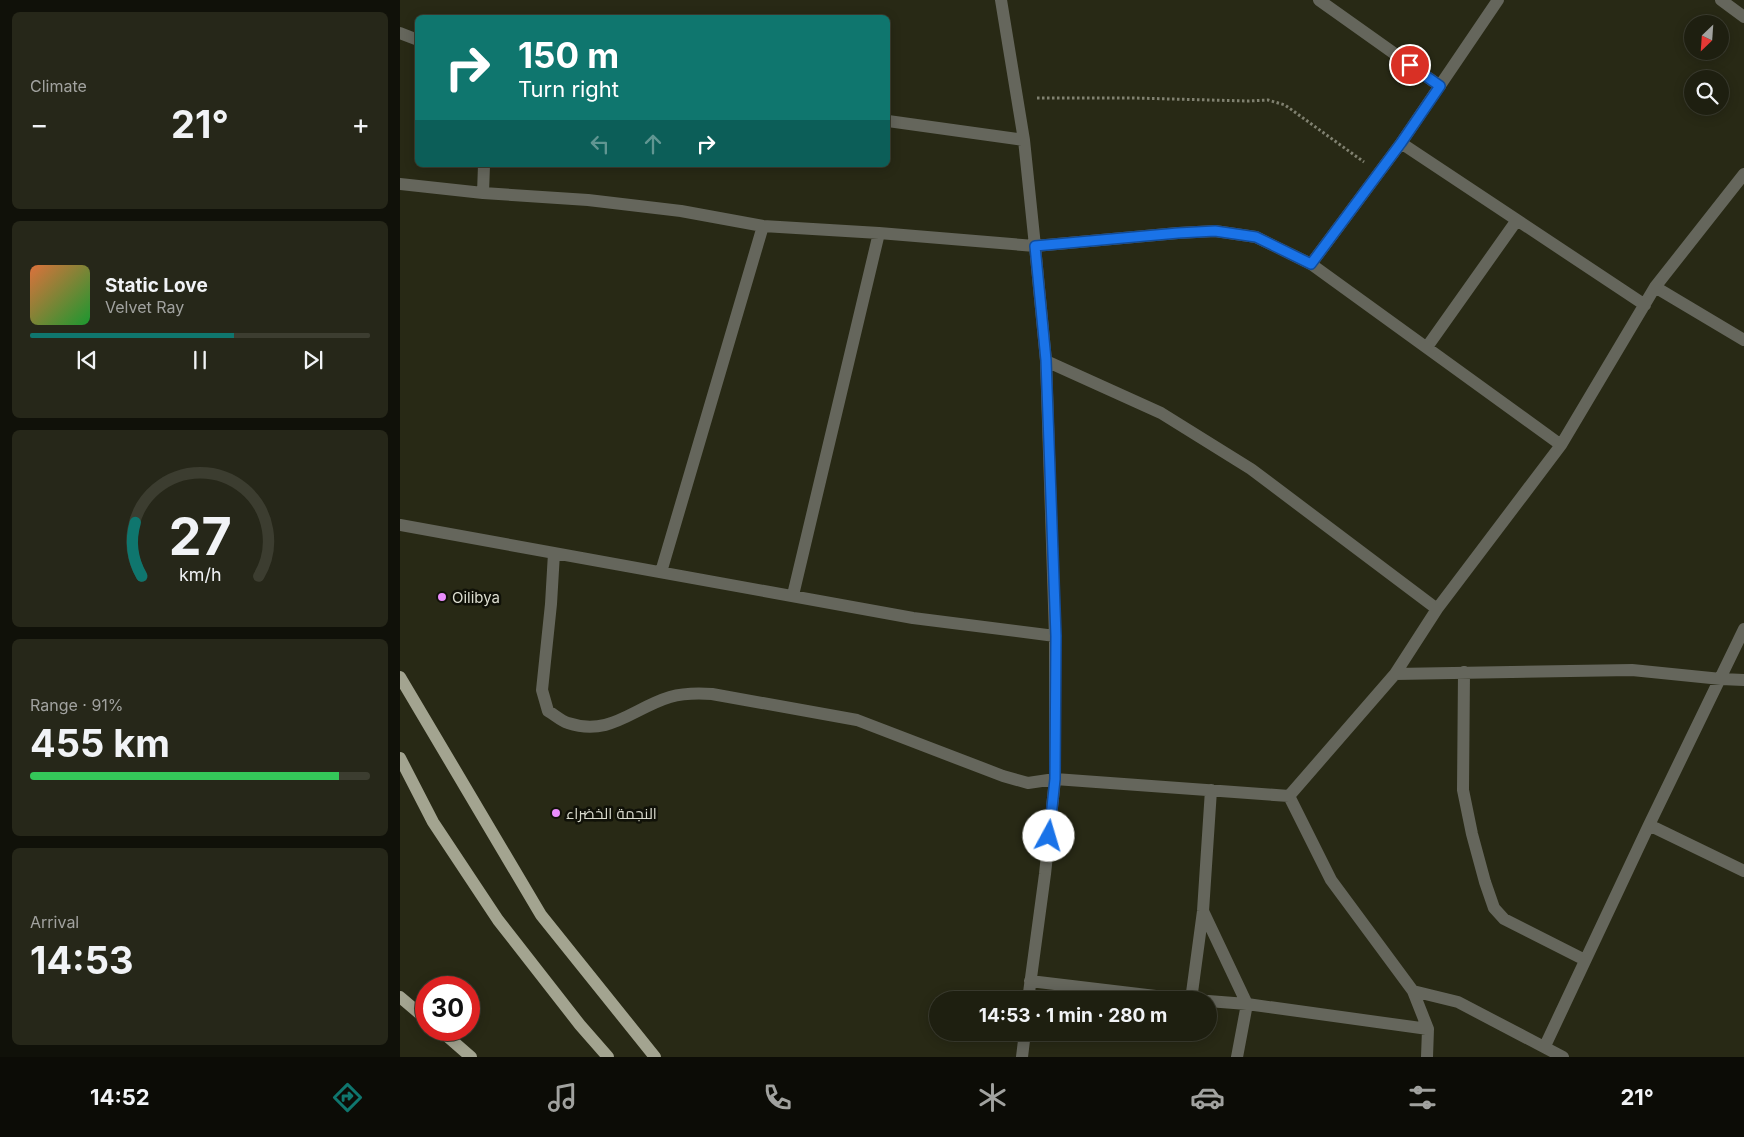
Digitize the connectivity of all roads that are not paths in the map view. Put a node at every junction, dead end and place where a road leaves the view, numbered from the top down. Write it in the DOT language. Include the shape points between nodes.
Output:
graph roads {
  1 [pos="1001,0"];
  2 [pos="1319,0"];
  3 [pos="1498,0"];
  4 [pos="1721,0"];
  5 [pos="1744,16"];
  6 [pos="400,33"];
  7 [pos="415,39"];
  8 [pos="1440,86"];
  9 [pos="890,121"];
  10 [pos="1024,140"];
  11 [pos="1401,143"];
  12 [pos="484,167"];
  13 [pos="1744,174"];
  14 [pos="400,184"];
  15 [pos="483,193"];
  16 [pos="1517,220"];
  17 [pos="763,226"];
  18 [pos="879,232"];
  19 [pos="1035,246"];
  20 [pos="1311,264"];
  21 [pos="1655,287"];
  22 [pos="1645,304"];
  23 [pos="1744,340"];
  24 [pos="1427,347"];
  25 [pos="1046,360"];
  26 [pos="1561,445"];
  27 [pos="400,525"];
  28 [pos="554,553"];
  29 [pos="661,572"];
  30 [pos="794,596"];
  31 [pos="1437,609"];
  32 [pos="1744,629"];
  33 [pos="1056,636"];
  34 [pos="1464,672"];
  35 [pos="1395,674"];
  36 [pos="400,677"];
  37 [pos="1721,679"];
  38 [pos="1744,680"];
  39 [pos="400,758"];
  40 [pos="1055,779"];
  41 [pos="1211,790"];
  42 [pos="1288,796"];
  43 [pos="1649,825"];
  44 [pos="1744,871"];
  45 [pos="1203,911"];
  46 [pos="1585,960"];
  47 [pos="1030,981"];
  48 [pos="1029,991"];
  49 [pos="1114,991"];
  50 [pos="1191,991"];
  51 [pos="1414,991"];
  52 [pos="400,997"];
  53 [pos="1217,1002"];
  54 [pos="1247,1004"];
  55 [pos="415,1010"];
  56 [pos="1428,1029"];
  57 [pos="453,1041"];
  58 [pos="1024,1041"];
  59 [pos="1544,1046"];
  60 [pos="471,1057"];
  61 [pos="608,1057"];
  62 [pos="655,1057"];
  63 [pos="1022,1057"];
  64 [pos="1237,1057"];
  65 [pos="1427,1057"];
  66 [pos="1563,1057"];
  1 -- 10 [label="street"];
  2 -- 8 [label="street"];
  3 -- 8 [label="street"];
  4 -- 5 [label="street"];
  6 -- 7 [label="street"];
  8 -- 11 [label="street"];
  9 -- 10 [label="street"];
  10 -- 19 [label="street"];
  11 -- 16 [label="street"];
  11 -- 20 [label="street"];
  12 -- 15 [label="street"];
  13 -- 21 [label="street"];
  14 -- 15 [label="street"];
  15 -- 17 [label="street" via="588,200"];
  16 -- 22 [label="street"];
  16 -- 24 [label="street"];
  17 -- 18 [label="street"];
  17 -- 29 [label="street"];
  18 -- 19 [label="street"];
  18 -- 30 [label="street"];
  19 -- 20 [label="street" via="1215,231 1256,237"];
  19 -- 25 [label="street"];
  20 -- 24 [label="street"];
  21 -- 22 [label="street"];
  21 -- 23 [label="street"];
  22 -- 26 [label="street"];
  24 -- 26 [label="street"];
  25 -- 31 [label="street" via="1161,413 1251,468"];
  25 -- 33 [label="street"];
  26 -- 31 [label="street"];
  27 -- 28 [label="street"];
  28 -- 29 [label="street"];
  28 -- 40 [label="street" via="542,690 548,711 567,723 605,726 670,697 712,694 857,720 1028,783"];
  29 -- 30 [label="street"];
  30 -- 33 [label="street" via="912,618"];
  31 -- 35 [label="street"];
  32 -- 37 [label="street"];
  33 -- 40 [label="street"];
  34 -- 35 [label="street"];
  34 -- 37 [label="street" via="1632,670"];
  34 -- 46 [label="street" via="1463,790 1494,908 1504,919"];
  35 -- 42 [label="street"];
  36 -- 62 [label="main road" via="541,914"];
  37 -- 38 [label="street"];
  37 -- 43 [label="street"];
  39 -- 61 [label="main road" via="433,822 498,920"];
  40 -- 41 [label="street"];
  40 -- 47 [label="street" via="1046,874"];
  41 -- 42 [label="street"];
  41 -- 45 [label="street"];
  42 -- 51 [label="street" via="1331,880"];
  43 -- 44 [label="street"];
  43 -- 46 [label="street"];
  45 -- 50 [label="street"];
  45 -- 54 [label="street"];
  46 -- 59 [label="street"];
  47 -- 48 [label="street"];
  47 -- 49 [label="street"];
  51 -- 56 [label="street"];
  51 -- 59 [label="street" via="1458,1002"];
  52 -- 55 [label="main road"];
  53 -- 54 [label="street"];
  54 -- 56 [label="street"];
  54 -- 64 [label="street"];
  56 -- 65 [label="street"];
  57 -- 60 [label="main road"];
  58 -- 63 [label="street"];
  59 -- 66 [label="street"];
}
